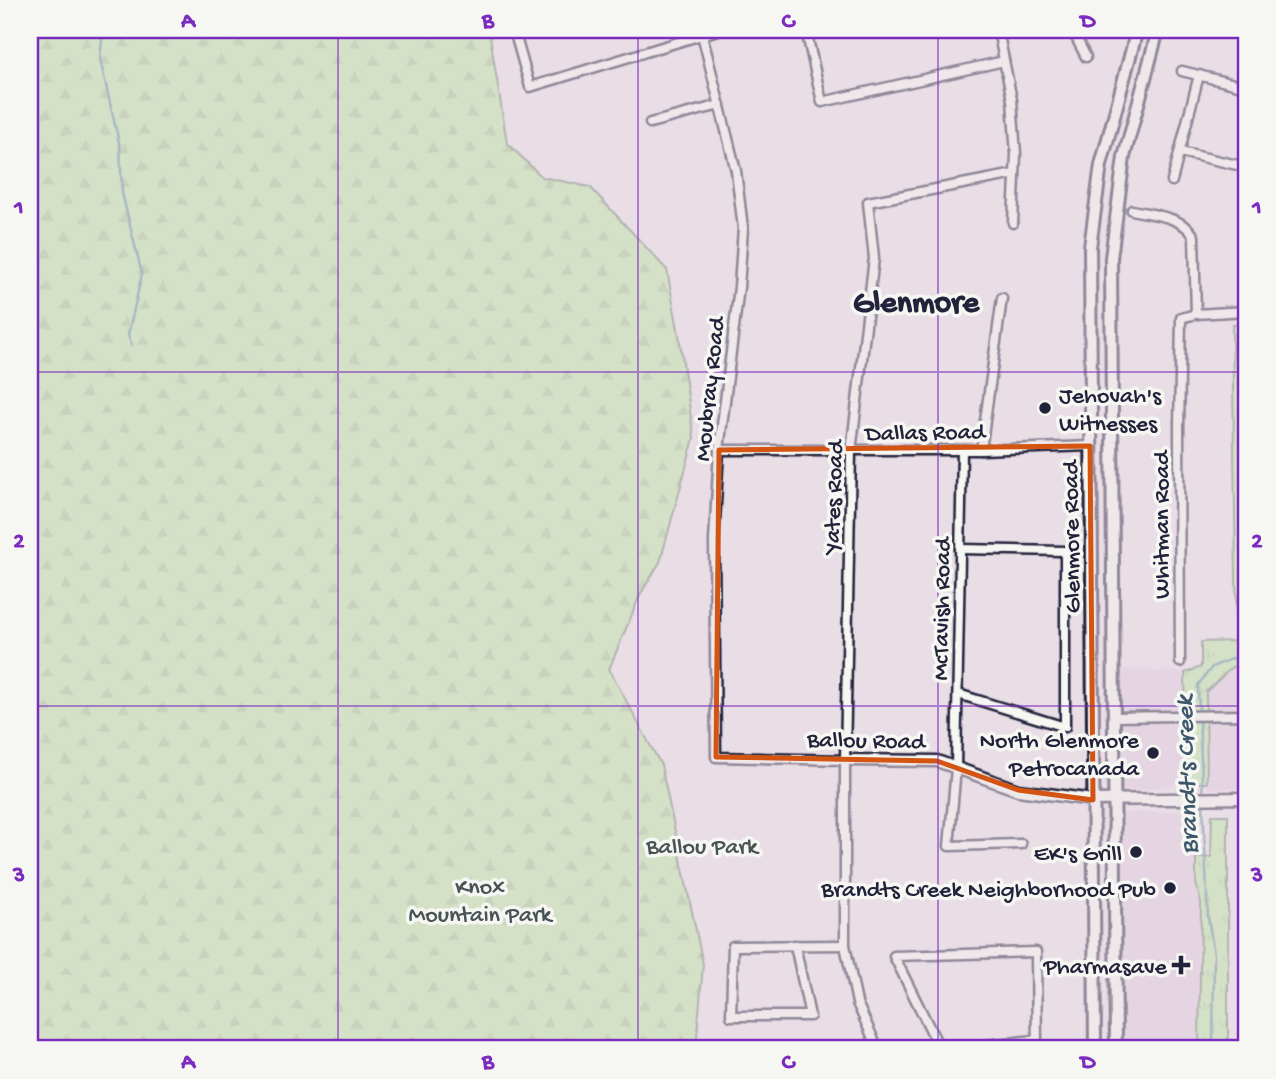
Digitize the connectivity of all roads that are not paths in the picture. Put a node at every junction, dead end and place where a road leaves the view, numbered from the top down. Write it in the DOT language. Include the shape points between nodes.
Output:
graph roads {
  1 [pos="514,30"];
  2 [pos="718,30"];
  3 [pos="806,30"];
  4 [pos="998,30"];
  5 [pos="1072,30"];
  6 [pos="1137,30"];
  7 [pos="1158,30"];
  8 [pos="702,32"];
  9 [pos="1086,57"];
  10 [pos="1004,61"];
  11 [pos="1182,71"];
  12 [pos="1199,75"];
  13 [pos="1246,87"];
  14 [pos="720,105"];
  15 [pos="650,123"];
  16 [pos="1181,152"];
  17 [pos="1246,167"];
  18 [pos="1015,174"];
  19 [pos="1172,181"];
  20 [pos="1132,210"];
  21 [pos="1013,223"];
  22 [pos="1002,298"];
  23 [pos="1246,311"];
  24 [pos="1196,314"];
  25 [pos="1090,446"];
  26 [pos="719,450"];
  27 [pos="981,450"];
  28 [pos="962,451"];
  29 [pos="851,452"];
  30 [pos="960,549"];
  31 [pos="1180,662"];
  32 [pos="958,694"];
  33 [pos="1246,715"];
  34 [pos="1113,718"];
  35 [pos="716,757"];
  36 [pos="845,760"];
  37 [pos="957,768"];
  38 [pos="1246,797"];
  39 [pos="1114,799"];
  40 [pos="1093,800"];
  41 [pos="1021,844"];
  42 [pos="795,945"];
  43 [pos="845,945"];
  44 [pos="1037,1045"];
  45 [pos="878,1049"];
  46 [pos="940,1049"];
  47 [pos="1095,1049"];
  48 [pos="1116,1049"];
  1 -- 8 [label="street" via="530,87"];
  2 -- 8 [label="street"];
  3 -- 10 [label="street" via="822,102"];
  4 -- 10 [label="street"];
  5 -- 9 [label="street"];
  6 -- 25 [label="main road, Glenmore Road" via="1101,165 1090,247"];
  7 -- 34 [label="main road, Glenmore Road" via="1124,157 1111,258"];
  8 -- 14 [label="street, Moubray Road"];
  10 -- 18 [label="street" via="1012,100"];
  11 -- 12 [label="street"];
  12 -- 13 [label="street"];
  12 -- 16 [label="street"];
  14 -- 15 [label="street"];
  14 -- 26 [label="street, Moubray Road" via="736,170 743,228"];
  16 -- 17 [label="street"];
  16 -- 19 [label="street"];
  18 -- 21 [label="street"];
  18 -- 29 [label="street, Yates Road" via="868,202 874,258"];
  20 -- 24 [label="street" via="1179,221 1194,236"];
  22 -- 27 [label="street"];
  23 -- 24 [label="street"];
  24 -- 31 [label="street, Whitman Road" via="1181,318"];
  25 -- 27 [label="street, Dallas Road"];
  25 -- 40 [label="main road, Glenmore Road"];
  26 -- 29 [label="street, Dallas Road"];
  26 -- 35 [label="street, Moubray Road" via="714,541"];
  27 -- 28 [label="street, Dallas Road"];
  28 -- 29 [label="street, Dallas Road"];
  28 -- 30 [label="street, McTavish Road"];
  29 -- 36 [label="street, Yates Road"];
  30 -- 32 [label="street, McTavish Road"];
  30 -- 32 [label="street" via="1065,551 1065,727"];
  32 -- 37 [label="street, McTavish Road"];
  33 -- 34 [label="street"];
  34 -- 39 [label="main road, Glenmore Road"];
  35 -- 36 [label="street, Ballou Road"];
  36 -- 37 [label="street, Ballou Road" via="937,761"];
  36 -- 43 [label="street, Yates Road"];
  37 -- 40 [label="street, Ballou Road" via="1018,790"];
  37 -- 41 [label="street, McTavish Road" via="949,846"];
  38 -- 39 [label="street, Ballou Road"];
  39 -- 40 [label="street, Ballou Road"];
  39 -- 48 [label="main road, Glenmore Road"];
  40 -- 47 [label="main road, Glenmore Road"];
  42 -- 42 [label="street" via="733,946 731,1016 810,1016"];
  42 -- 43 [label="street"];
  43 -- 45 [label="street, Yates Road" via="857,1003"];
  44 -- 46 [label="street"];
  44 -- 46 [label="street" via="1036,952 894,957"];
}
